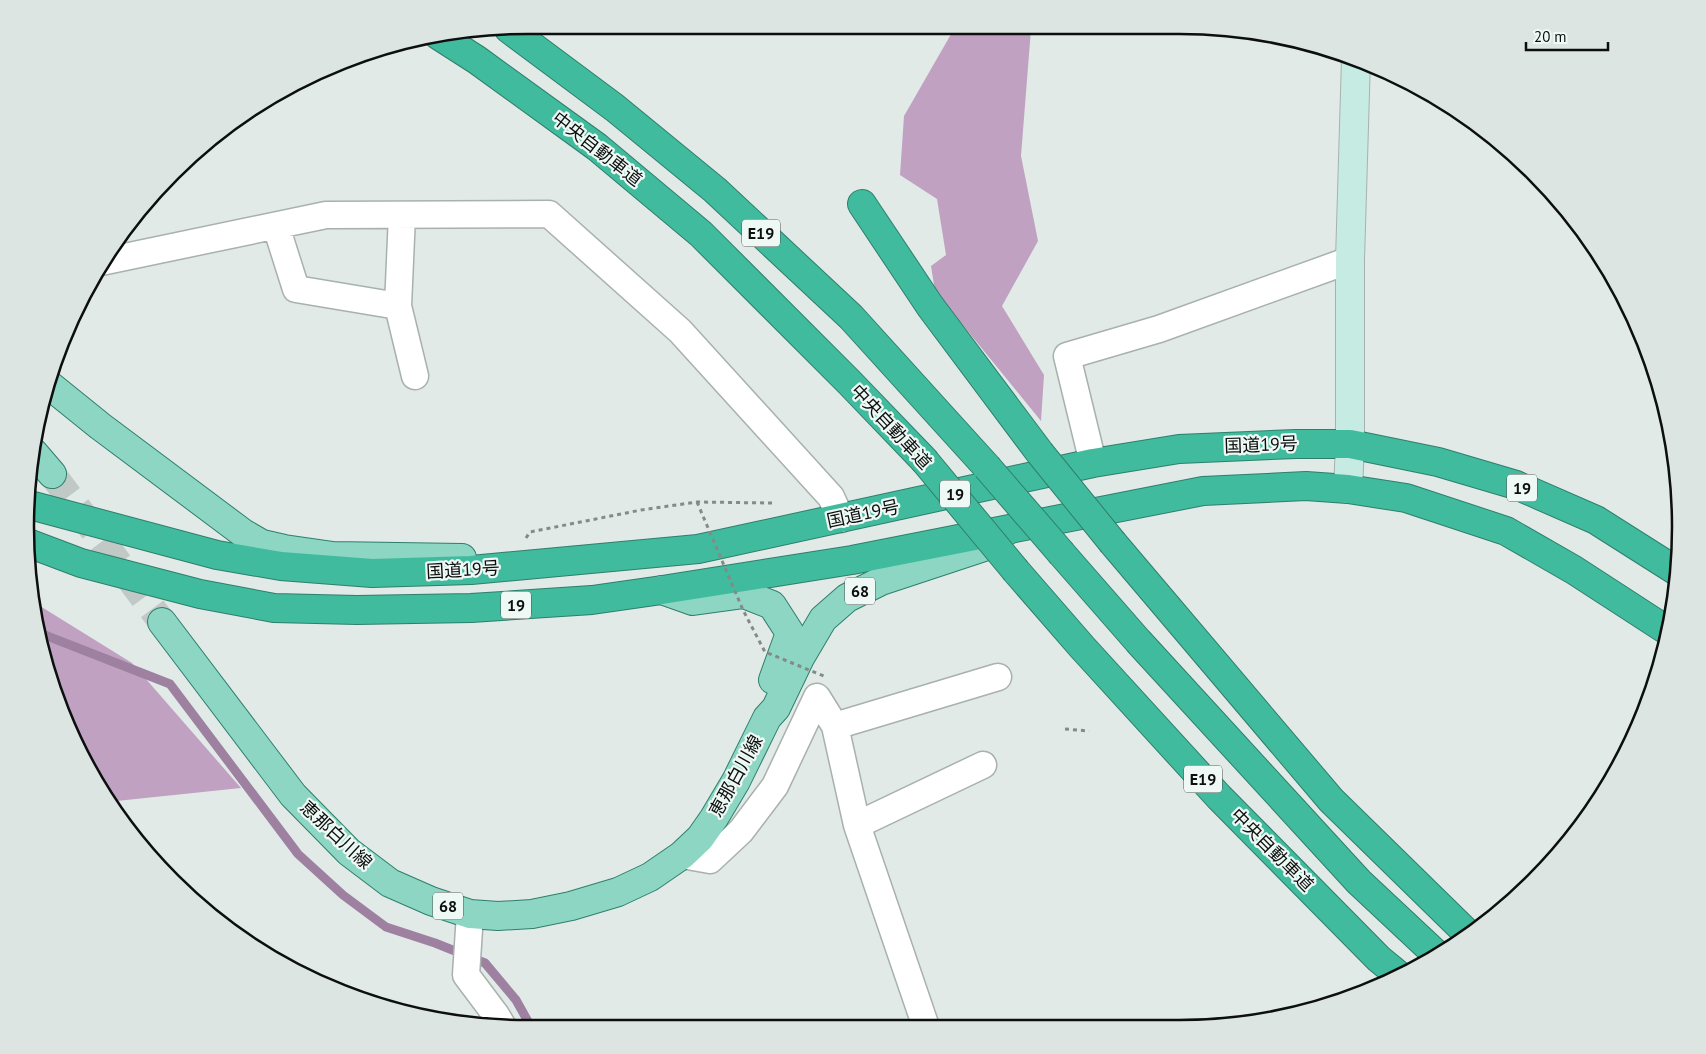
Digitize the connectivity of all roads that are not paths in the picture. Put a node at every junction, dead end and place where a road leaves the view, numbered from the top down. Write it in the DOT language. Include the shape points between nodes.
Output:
graph roads {
  1 [pos="516,34"];
  2 [pos="447,41"];
  3 [pos="1356,67"];
  4 [pos="862,204"];
  5 [pos="402,214"];
  6 [pos="276,226"];
  7 [pos="113,260"];
  8 [pos="1350,260"];
  9 [pos="398,306"];
  10 [pos="414,376"];
  11 [pos="54,389"];
  12 [pos="1350,444"];
  13 [pos="39,458"];
  14 [pos="1093,464"];
  15 [pos="52,474"];
  16 [pos="1348,489"];
  17 [pos="35,506"];
  18 [pos="841,519"];
  19 [pos="1007,530"];
  20 [pos="35,545"];
  21 [pos="563,563"];
  22 [pos="1670,567"];
  23 [pos="662,590"];
  24 [pos="162,622"];
  25 [pos="1662,628"];
  26 [pos="998,677"];
  27 [pos="767,718"];
  28 [pos="835,726"];
  29 [pos="983,765"];
  30 [pos="857,824"];
  31 [pos="682,855"];
  32 [pos="469,925"];
  33 [pos="1464,929"];
  34 [pos="1432,950"];
  35 [pos="1393,971"];
  36 [pos="499,1019"];
  37 [pos="924,1020"];
  1 -- 34 [label="highway, E19, bridge" via="615,108 715,190 851,318 987,467 1138,642 1359,882"];
  2 -- 35 [label="highway, 中央自動車道 / E19, bridge" via="598,147 701,234 924,460 1082,647 1219,797"];
  3 -- 8 [label="street"];
  4 -- 33 [label="highway, bridge" via="930,306 1040,453 1113,543 1331,800"];
  5 -- 6 [label="street" via="326,215"];
  5 -- 9 [label="street"];
  5 -- 18 [label="street" via="549,214 680,331 831,497"];
  6 -- 7 [label="street"];
  6 -- 9 [label="street" via="296,289"];
  8 -- 12 [label="street"];
  8 -- 14 [label="street" via="1159,329 1067,356"];
  9 -- 10 [label="street"];
  11 -- 21 [label="main road" via="232,525 262,544 333,556"];
  12 -- 14 [label="highway, 国道19号 / 19" via="1179,448"];
  12 -- 16 [label="street"];
  12 -- 22 [label="highway, 国道19号 / 19" via="1438,462 1516,485 1596,520"];
  13 -- 15 [label="main road"];
  14 -- 18 [label="highway, 国道19号 / 19"];
  16 -- 19 [label="highway, 国道19号 / 19" via="1306,486 1204,491"];
  16 -- 25 [label="highway, 国道19号 / 19" via="1406,498 1506,531 1574,570"];
  17 -- 21 [label="highway, 国道19号 / 19" via="217,555 281,566 372,574"];
  18 -- 21 [label="highway, 国道19号 / 19" via="698,549"];
  19 -- 23 [label="highway, 国道19号 / 19" via="852,560"];
  19 -- 27 [label="main road, 68" via="990,545 881,581 847,598 823,619 776,708"];
  20 -- 23 [label="highway, 国道19号 / 19" via="81,563 200,594 274,608 471,608 592,600"];
  23 -- 27 [label="main road, 68" via="692,601 744,594 772,604 790,633 765,704"];
  24 -- 32 [label="main road, 恵那白川線 / 68" via="293,795 349,852 390,883 431,901"];
  26 -- 28 [label="street"];
  27 -- 31 [label="main road, 恵那白川線 / 68" via="736,782 714,818"];
  28 -- 30 [label="street"];
  28 -- 31 [label="street" via="816,697 774,786 741,831 710,860"];
  29 -- 30 [label="street"];
  30 -- 37 [label="street"];
  31 -- 32 [label="main road, 恵那白川線 / 68" via="650,877 618,892 570,906 532,914 498,916"];
  32 -- 36 [label="street" via="466,975"];
}
